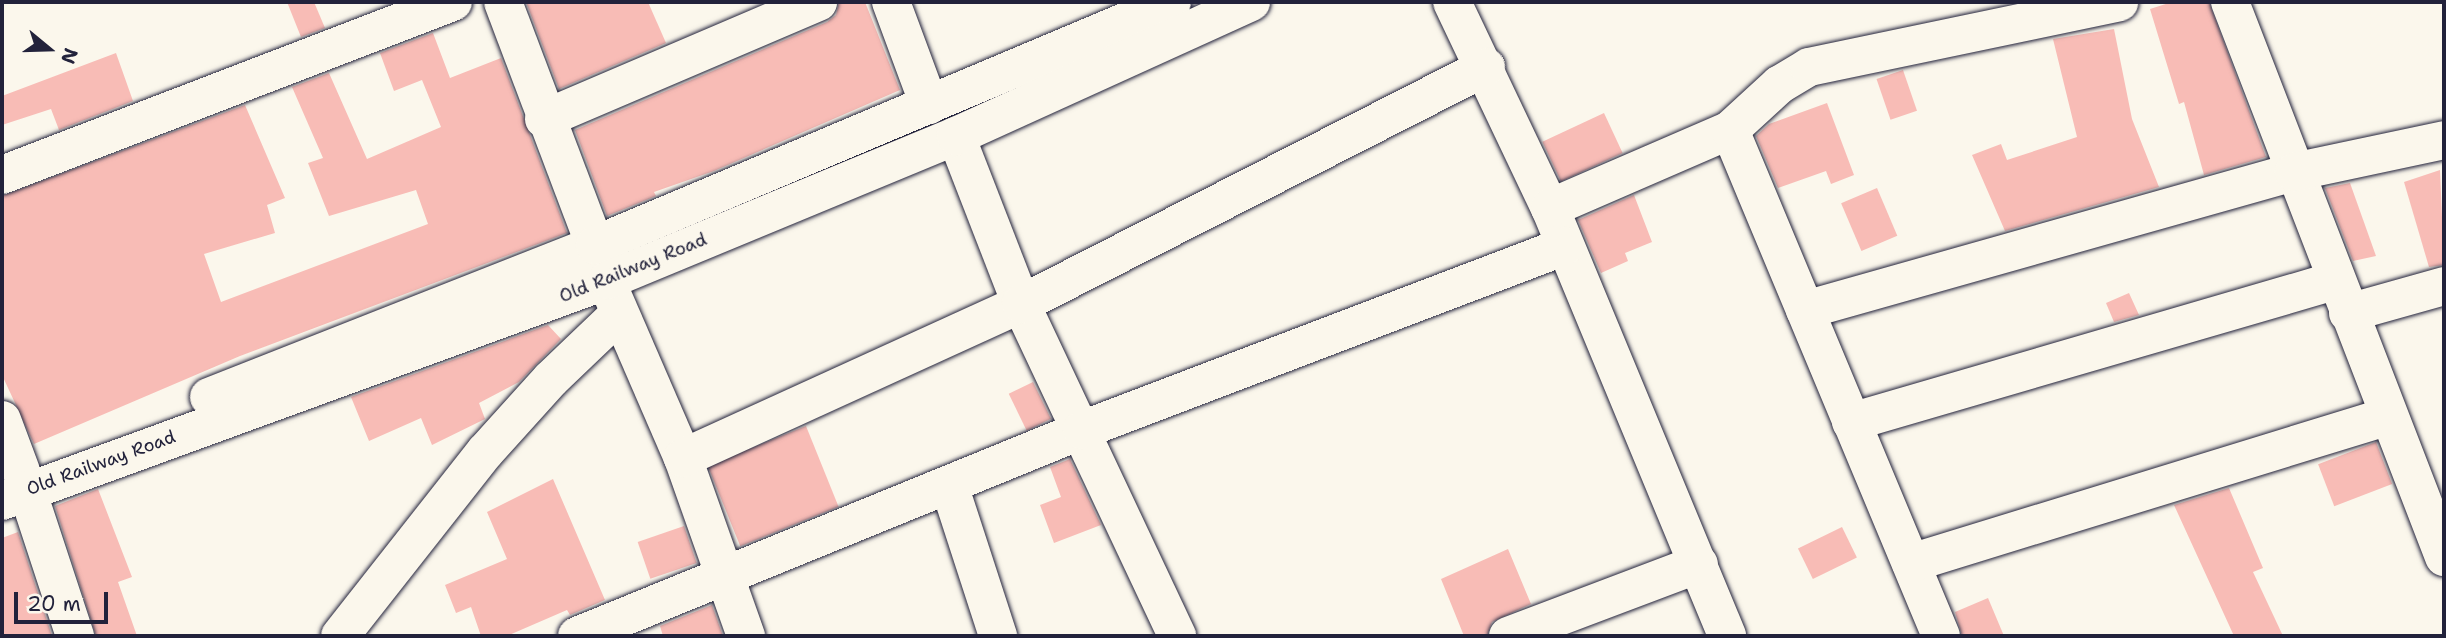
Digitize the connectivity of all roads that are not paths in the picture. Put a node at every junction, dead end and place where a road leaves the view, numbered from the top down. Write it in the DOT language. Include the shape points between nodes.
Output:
graph roads {
  1 [pos="453,2"];
  2 [pos="503,2"];
  3 [pos="818,2"];
  4 [pos="891,2"];
  5 [pos="1172,2"];
  6 [pos="1251,2"];
  7 [pos="1452,2"];
  8 [pos="2119,2"];
  9 [pos="2230,2"];
  10 [pos="1486,67"];
  11 [pos="929,105"];
  12 [pos="544,119"];
  13 [pos="1730,130"];
  14 [pos="956,136"];
  15 [pos="2444,140"];
  16 [pos="2294,172"];
  17 [pos="2,175"];
  18 [pos="1550,208"];
  19 [pos="1565,246"];
  20 [pos="607,280"];
  21 [pos="2444,286"];
  22 [pos="2341,297"];
  23 [pos="1021,304"];
  24 [pos="1805,310"];
  25 [pos="2388,416"];
  26 [pos="2,419"];
  27 [pos="1851,422"];
  28 [pos="1082,430"];
  29 [pos="683,458"];
  30 [pos="13,485"];
  31 [pos="950,488"];
  32 [pos="2436,514"];
  33 [pos="2444,557"];
  34 [pos="1911,563"];
  35 [pos="1699,564"];
  36 [pos="724,576"];
  37 [pos="75,636"];
  38 [pos="340,636"];
  39 [pos="577,636"];
  40 [pos="746,636"];
  41 [pos="998,636"];
  42 [pos="1177,636"];
  43 [pos="1508,636"];
  44 [pos="1727,636"];
  45 [pos="1941,636"];
  1 -- 17 [label="street"];
  2 -- 12 [label="street"];
  3 -- 12 [label="street"];
  4 -- 11 [label="street"];
  5 -- 11 [label="street, Old Railway Road"];
  6 -- 14 [label="street, Old Railway Road"];
  7 -- 10 [label="street"];
  8 -- 13 [label="street" via="1809,67 1779,85"];
  9 -- 16 [label="street"];
  10 -- 18 [label="street"];
  10 -- 23 [label="street"];
  11 -- 20 [label="street, Old Railway Road"];
  12 -- 20 [label="street"];
  13 -- 18 [label="street"];
  13 -- 24 [label="street"];
  14 -- 20 [label="street, Old Railway Road"];
  14 -- 23 [label="street"];
  15 -- 16 [label="street"];
  16 -- 22 [label="street"];
  16 -- 24 [label="street"];
  18 -- 19 [label="street"];
  19 -- 28 [label="street"];
  19 -- 35 [label="street"];
  20 -- 29 [label="street"];
  20 -- 30 [label="street, Old Railway Road"];
  20 -- 38 [label="street" via="551,379 485,452"];
  21 -- 22 [label="street"];
  22 -- 25 [label="street"];
  22 -- 27 [label="street"];
  23 -- 28 [label="street"];
  23 -- 29 [label="street"];
  24 -- 27 [label="street"];
  25 -- 32 [label="street"];
  25 -- 34 [label="street"];
  26 -- 30 [label="street"];
  27 -- 34 [label="street"];
  28 -- 31 [label="street"];
  28 -- 42 [label="street"];
  29 -- 36 [label="street"];
  30 -- 37 [label="street"];
  31 -- 36 [label="street"];
  31 -- 41 [label="street"];
  32 -- 33 [label="street"];
  34 -- 45 [label="street"];
  35 -- 43 [label="street"];
  35 -- 44 [label="street"];
  36 -- 39 [label="street"];
  36 -- 40 [label="street"];
}
